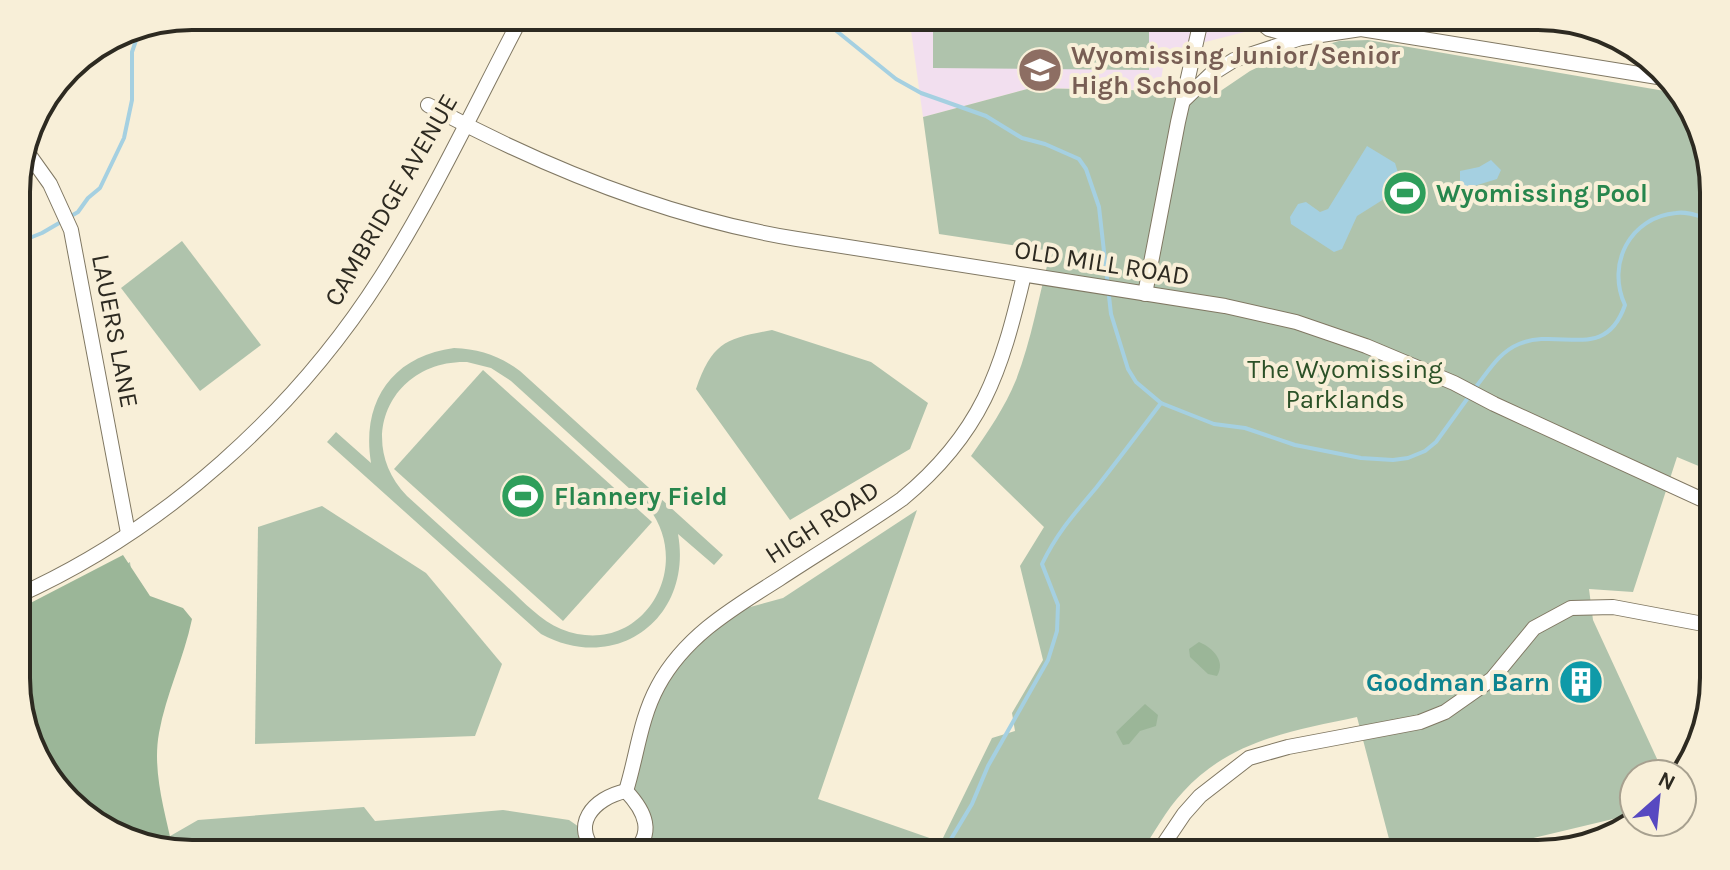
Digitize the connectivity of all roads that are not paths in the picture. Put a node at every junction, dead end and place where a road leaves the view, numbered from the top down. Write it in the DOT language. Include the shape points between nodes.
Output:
graph roads {
  1 [pos="515,30"];
  2 [pos="1199,30"];
  3 [pos="1273,30"];
  4 [pos="1348,30"];
  5 [pos="1348,30"];
  6 [pos="1301,38"];
  7 [pos="1652,76"];
  8 [pos="1183,101"];
  9 [pos="428,105"];
  10 [pos="465,125"];
  11 [pos="33,161"];
  12 [pos="1024,275"];
  13 [pos="1145,294"];
  14 [pos="1700,499"];
  15 [pos="128,533"];
  16 [pos="30,590"];
  17 [pos="1700,623"];
  18 [pos="626,791"];
  19 [pos="588,840"];
  20 [pos="643,840"];
  21 [pos="1166,840"];
  1 -- 10 [label="street, CAMBRIDGE AVENUE"];
  2 -- 8 [label="street"];
  3 -- 6 [label="street"];
  4 -- 6 [label="street"];
  5 -- 7 [label="street" via="1386,31"];
  6 -- 8 [label="street" via="1234,60"];
  8 -- 13 [label="street"];
  9 -- 10 [label="street, OLD MILL ROAD"];
  10 -- 12 [label="street, OLD MILL ROAD" via="582,177 709,220"];
  10 -- 15 [label="street, CAMBRIDGE AVENUE" via="381,276 325,354 232,453"];
  11 -- 15 [label="street, LAUERS LANE" via="71,230"];
  12 -- 13 [label="street, OLD MILL ROAD"];
  12 -- 18 [label="street, HIGH ROAD" via="993,383 960,441 902,499 697,635 667,671 650,703"];
  13 -- 14 [label="street, OLD MILL ROAD" via="1296,322 1366,346"];
  15 -- 16 [label="street, CAMBRIDGE AVENUE"];
  17 -- 21 [label="street" via="1613,607 1571,608 1534,628 1492,679 1445,712 1420,722 1249,758 1200,796"];
  18 -- 19 [label="street" via="611,794 588,814"];
  18 -- 20 [label="street" via="643,815"];
}
